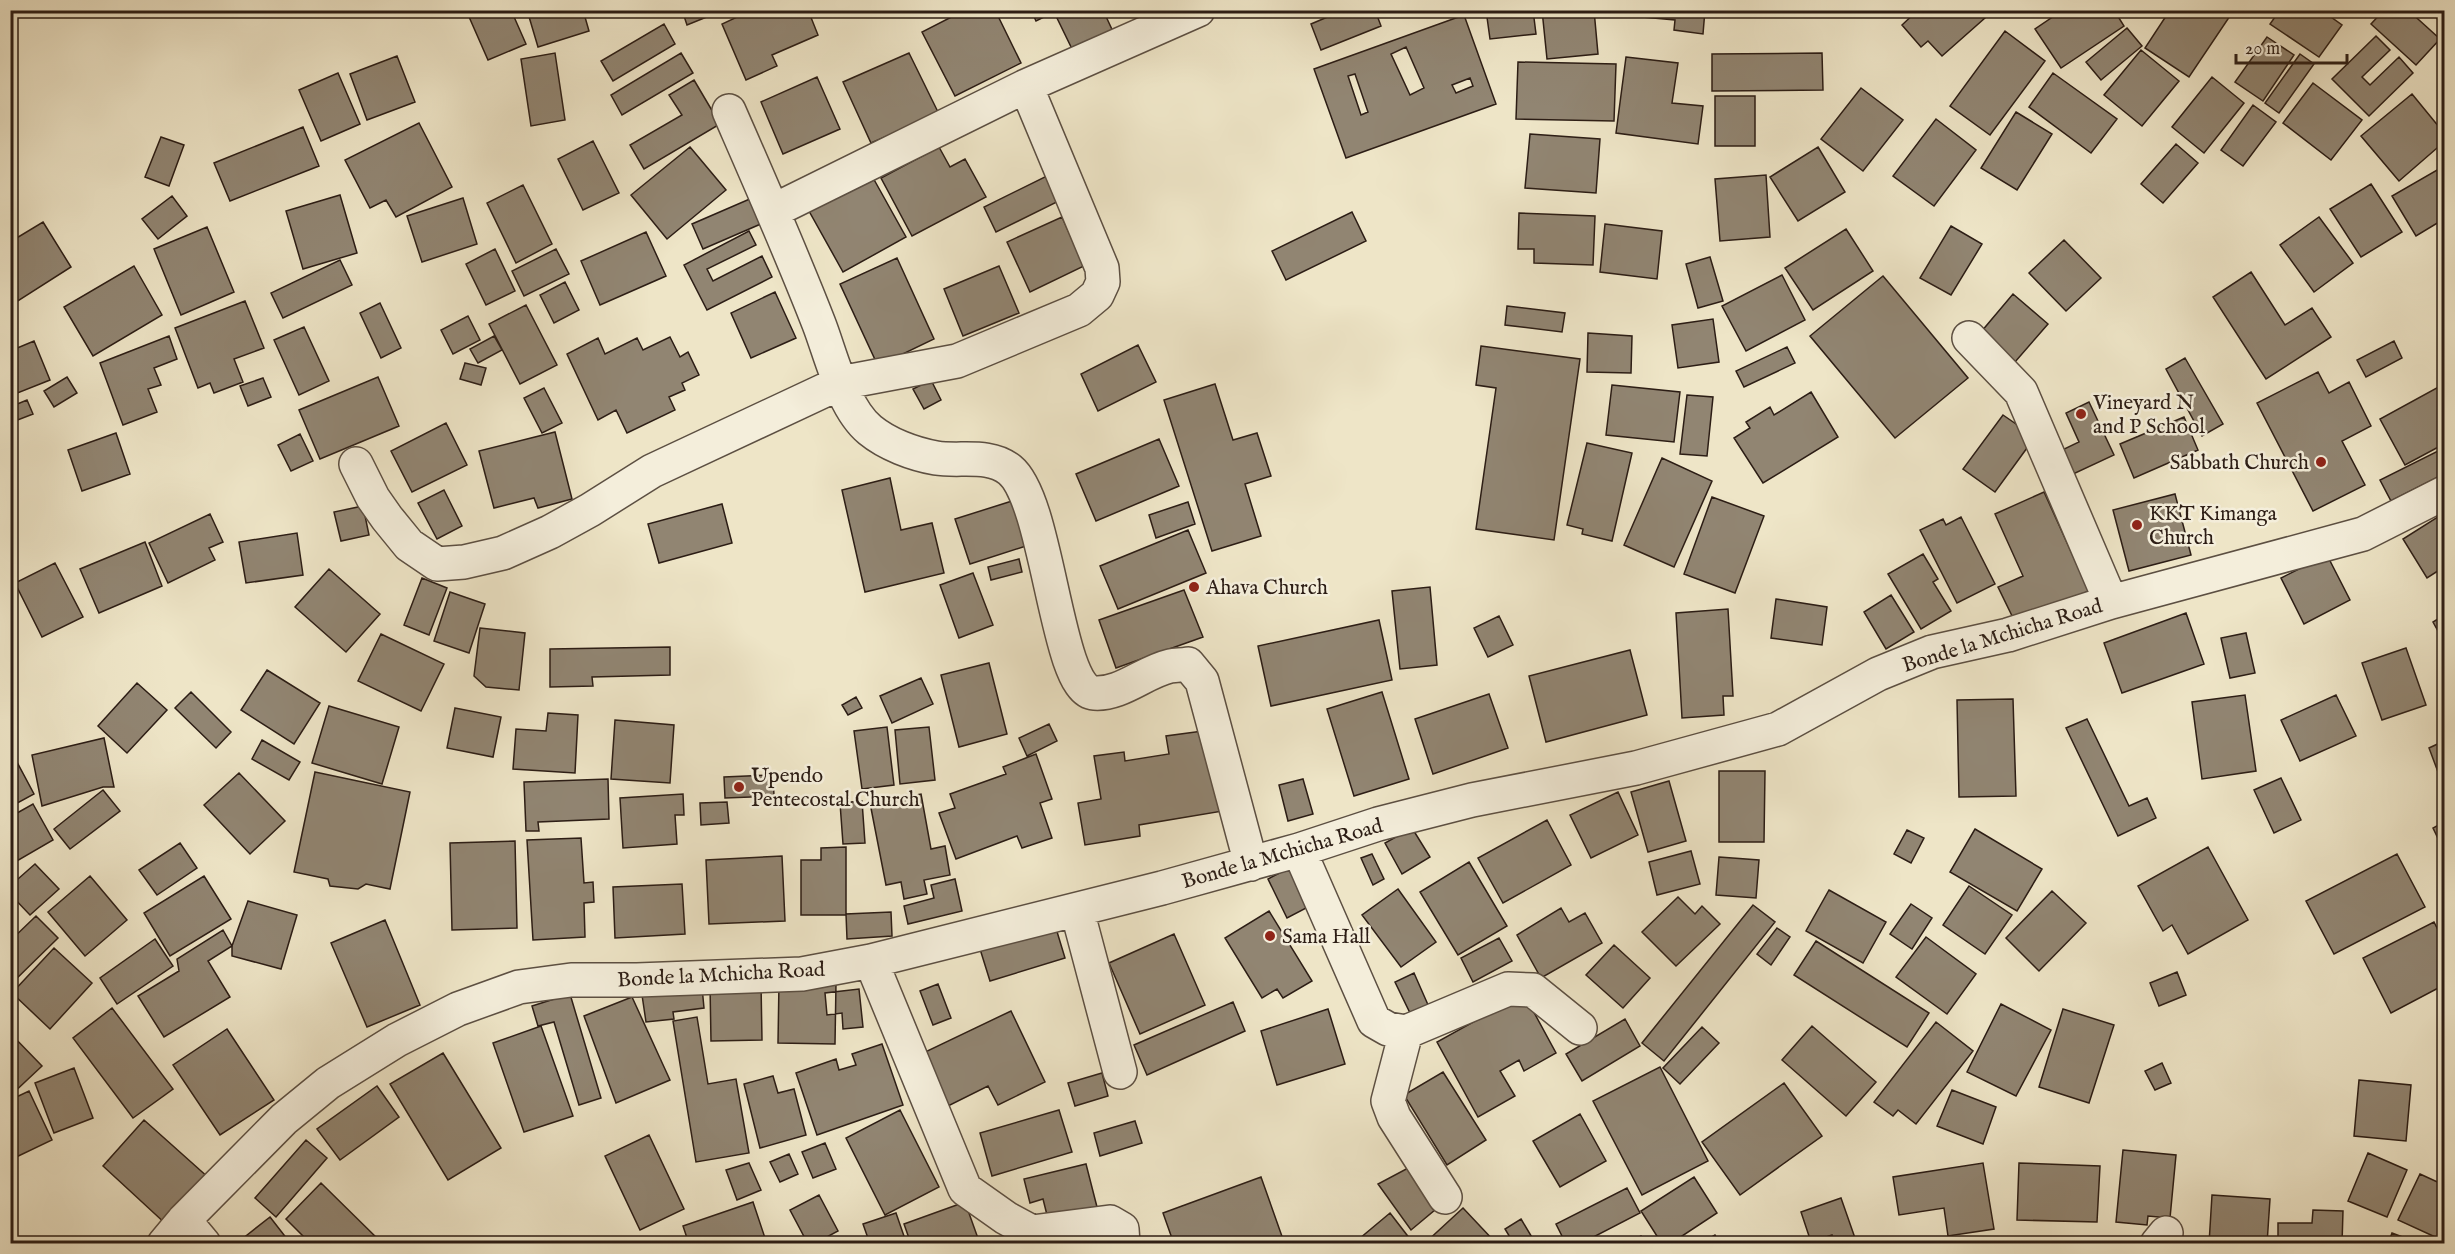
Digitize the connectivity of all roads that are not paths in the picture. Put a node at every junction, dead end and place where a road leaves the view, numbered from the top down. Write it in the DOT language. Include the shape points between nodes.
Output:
graph roads {
  1 [pos="1198,10"];
  2 [pos="1026,86"];
  3 [pos="729,111"];
  4 [pos="772,211"];
  5 [pos="1969,338"];
  6 [pos="840,383"];
  7 [pos="356,464"];
  8 [pos="2445,493"];
  9 [pos="2111,602"];
  10 [pos="1299,850"];
  11 [pos="1251,864"];
  12 [pos="1077,910"];
  13 [pos="871,960"];
  14 [pos="1580,1028"];
  15 [pos="1406,1032"];
  16 [pos="1120,1072"];
  17 [pos="1445,1197"];
  18 [pos="184,1236"];
  19 [pos="1124,1244"];
  1 -- 2 [label="street"];
  2 -- 4 [label="street"];
  2 -- 6 [label="street" via="1102,268 1103,282 1096,296 1079,310 957,361"];
  3 -- 4 [label="street"];
  4 -- 6 [label="street"];
  5 -- 9 [label="street" via="2021,392"];
  6 -- 7 [label="street" via="652,471 550,532 503,553 464,562 436,564 409,545 373,498"];
  6 -- 11 [label="street" via="867,428 889,443 936,458 990,460 1010,470 1025,490 1037,523 1069,662 1080,686 1090,693 1106,693 1170,666 1188,664 1202,681"];
  8 -- 9 [label="street, Bonde la Mchicha Road" via="2363,534"];
  9 -- 10 [label="street, Bonde la Mchicha Road" via="2008,635 1932,652 1878,674 1778,729 1625,771 1472,800 1378,824"];
  10 -- 11 [label="street, Bonde la Mchicha Road"];
  10 -- 15 [label="street" via="1374,1021 1388,1029"];
  11 -- 12 [label="street, Bonde la Mchicha Road"];
  12 -- 13 [label="street, Bonde la Mchicha Road"];
  12 -- 16 [label="street"];
  13 -- 18 [label="street, Bonde la Mchicha Road" via="802,974 571,980 519,987 458,1010 397,1040 328,1083 284,1119"];
  13 -- 19 [label="street" via="965,1189 1032,1232 1110,1222 1122,1229"];
  14 -- 15 [label="street" via="1533,990 1518,988"];
  15 -- 17 [label="street" via="1388,1101 1394,1117"];
}
